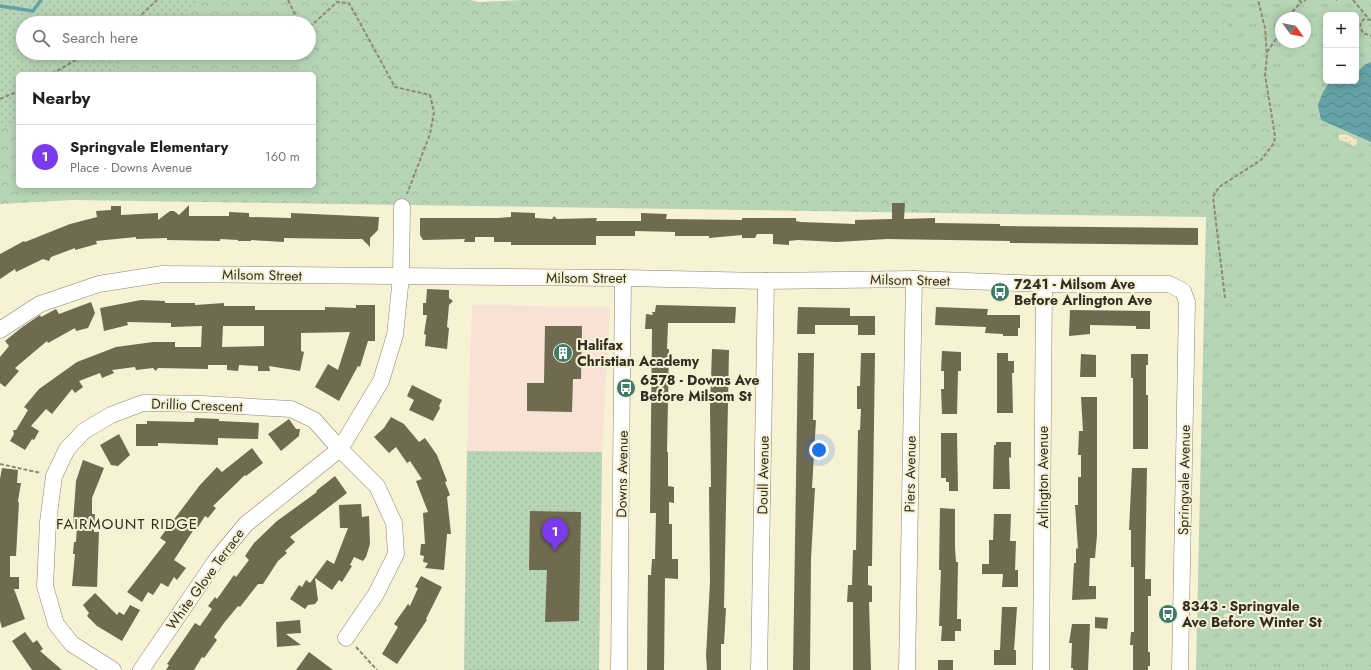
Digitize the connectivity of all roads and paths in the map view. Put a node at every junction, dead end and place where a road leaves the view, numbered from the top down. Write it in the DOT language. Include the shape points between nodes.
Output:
graph roads {
  1 [pos="157,0"];
  2 [pos="288,0"];
  3 [pos="1258,0"];
  4 [pos="1306,0"];
  5 [pos="1353,0"];
  6 [pos="1300,1"];
  7 [pos="1293,12"];
  8 [pos="140,16"];
  9 [pos="296,16"];
  10 [pos="1370,19"];
  11 [pos="316,22"];
  12 [pos="1371,36"];
  13 [pos="1275,41"];
  14 [pos="1267,52"];
  15 [pos="76,60"];
  16 [pos="55,72"];
  17 [pos="16,92"];
  18 [pos="0,99"];
  19 [pos="402,207"];
  20 [pos="401,277"];
  21 [pos="623,278"];
  22 [pos="914,279"];
  23 [pos="766,281"];
  24 [pos="1044,284"];
  25 [pos="1183,291"];
  26 [pos="1225,298"];
  27 [pos="0,330"];
  28 [pos="340,449"];
  29 [pos="0,464"];
  30 [pos="54,476"];
  31 [pos="346,638"];
  32 [pos="113,670"];
  33 [pos="141,670"];
  34 [pos="377,670"];
  35 [pos="619,670"];
  36 [pos="759,670"];
  37 [pos="907,670"];
  38 [pos="1041,670"];
  39 [pos="1180,670"];
  1 -- 8 [label="path"];
  2 -- 9 [label="path"];
  3 -- 14 [label="path" via="1265,28"];
  4 -- 6 [label="path"];
  5 -- 10 [label="path"];
  6 -- 7 [label="path"];
  10 -- 12 [label="path" via="1364,19 1360,28 1363,33"];
  11 -- 19 [label="path" via="337,2 349,3 395,87 430,95 434,112 430,134"];
  13 -- 14 [label="path"];
  14 -- 26 [label="path" via="1265,75 1274,143 1261,160 1219,187 1213,196"];
  15 -- 16 [label="path"];
  17 -- 18 [label="path"];
  19 -- 20 [label="street, White Glove Terrace"];
  20 -- 21 [label="street, Milsom Street"];
  20 -- 27 [label="street, Milsom Street" via="162,274 99,284 40,304"];
  20 -- 28 [label="street, White Glove Terrace" via="395,335 381,381"];
  21 -- 23 [label="street, Milsom Street"];
  21 -- 35 [label="street, Downs Avenue"];
  22 -- 23 [label="street, Milsom Street"];
  22 -- 24 [label="street, Milsom Street"];
  22 -- 37 [label="street, Piers Avenue"];
  23 -- 36 [label="street, Doull Avenue"];
  24 -- 25 [label="street, Milsom Street" via="1169,284"];
  24 -- 38 [label="street, Arlington Avenue"];
  25 -- 39 [label="street, Springvale Avenue" via="1187,302"];
  28 -- 30 [label="street, Drillio Crescent" via="314,420 291,410 143,403 111,415 84,430 67,449"];
  28 -- 31 [label="street, Drillio Crescent" via="377,486 394,522 396,554 376,594"];
  28 -- 33 [label="street, White Glove Terrace" via="246,524 217,559"];
  29 -- 30 [label="path"];
  30 -- 32 [label="street, Drillio Crescent" via="48,522 45,586 56,624 72,644"];
  31 -- 34 [label="path"];
}
